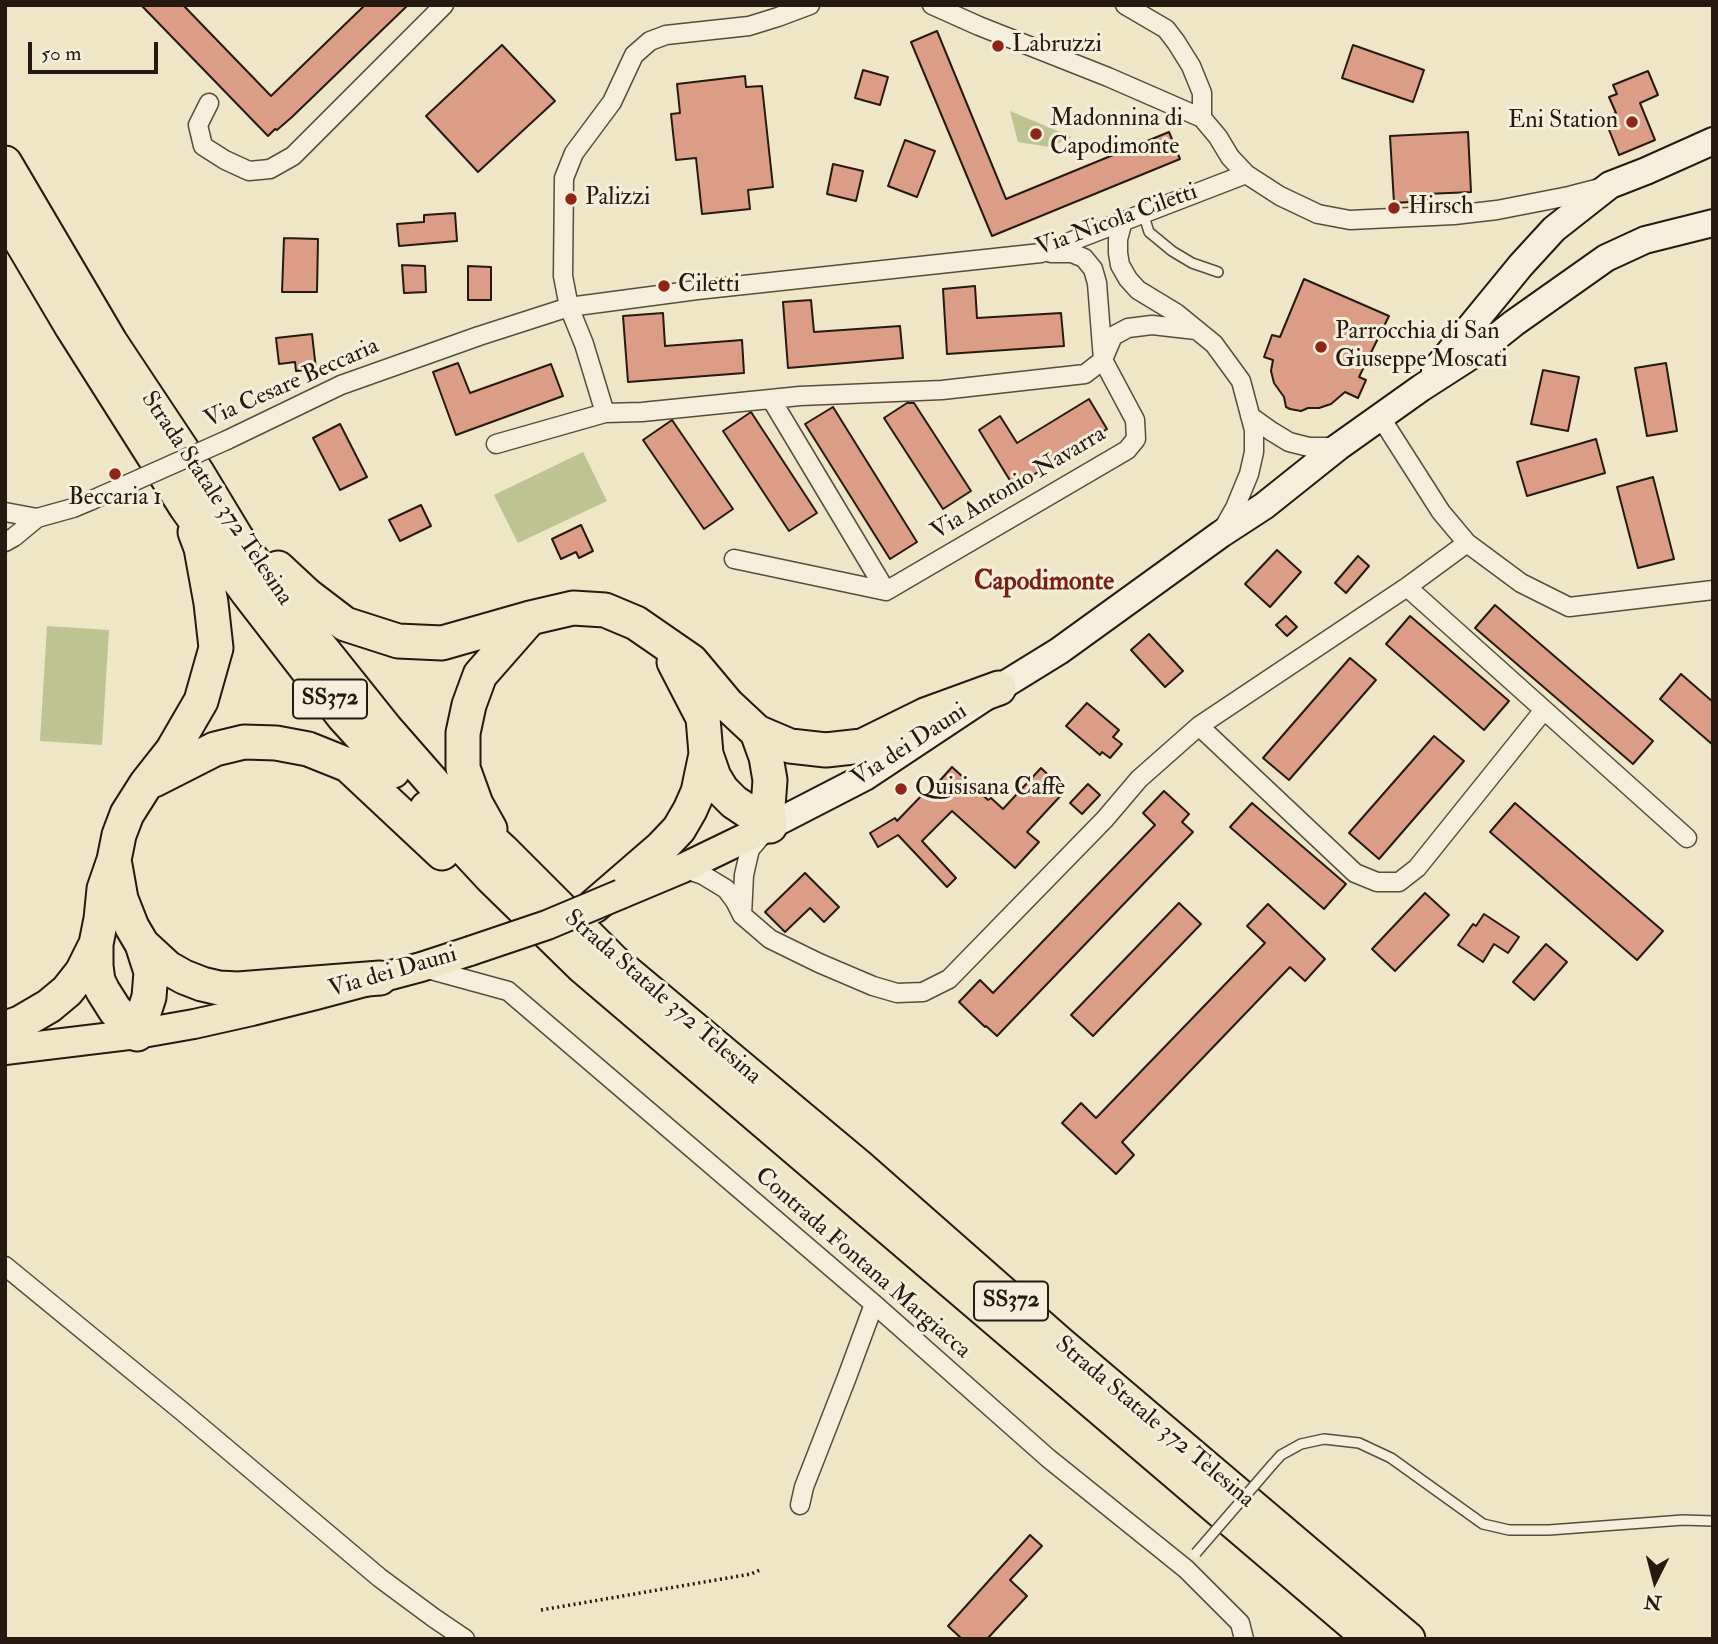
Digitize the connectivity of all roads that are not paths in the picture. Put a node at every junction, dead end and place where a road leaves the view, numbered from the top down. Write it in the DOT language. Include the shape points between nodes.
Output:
graph roads {
  1 [pos="444,5"];
  2 [pos="810,5"];
  3 [pos="932,5"];
  4 [pos="1125,5"];
  5 [pos="209,103"];
  6 [pos="1202,118"];
  7 [pos="1713,141"];
  8 [pos="5,163"];
  9 [pos="1246,174"];
  10 [pos="1610,185"];
  11 [pos="1143,213"];
  12 [pos="5,214"];
  13 [pos="1123,221"];
  14 [pos="1713,223"];
  15 [pos="1041,253"];
  16 [pos="1219,272"];
  17 [pos="569,307"];
  18 [pos="1196,330"];
  19 [pos="1103,360"];
  20 [pos="1421,388"];
  21 [pos="771,399"];
  22 [pos="606,413"];
  23 [pos="1250,416"];
  24 [pos="1381,418"];
  25 [pos="496,444"];
  26 [pos="1338,447"];
  27 [pos="186,507"];
  28 [pos="6,514"];
  29 [pos="37,519"];
  30 [pos="1221,534"];
  31 [pos="236,537"];
  32 [pos="5,542"];
  33 [pos="1467,543"];
  34 [pos="734,559"];
  35 [pos="1407,587"];
  36 [pos="1713,590"];
  37 [pos="886,591"];
  38 [pos="530,618"];
  39 [pos="668,646"];
  40 [pos="999,688"];
  41 [pos="1544,710"];
  42 [pos="1199,726"];
  43 [pos="757,732"];
  44 [pos="706,754"];
  45 [pos="146,784"];
  46 [pos="770,826"];
  47 [pos="1687,838"];
  48 [pos="114,860"];
  49 [pos="496,863"];
  50 [pos="683,868"];
  51 [pos="608,900"];
  52 [pos="742,915"];
  53 [pos="96,944"];
  54 [pos="142,944"];
  55 [pos="421,967"];
  56 [pos="380,978"];
  57 [pos="5,1028"];
  58 [pos="137,1034"];
  59 [pos="5,1050"];
  60 [pos="5,1266"];
  61 [pos="874,1304"];
  62 [pos="800,1505"];
  63 [pos="1713,1521"];
  64 [pos="1186,1569"];
  65 [pos="465,1639"];
  66 [pos="1244,1639"];
  67 [pos="1371,1639"];
  68 [pos="1408,1639"];
  1 -- 5 [label="street" via="293,156 270,169 249,171 203,146 198,125"];
  2 -- 17 [label="street" via="748,26 666,35 634,55 612,102 574,153 564,178 563,276"];
  3 -- 6 [label="street"];
  4 -- 6 [label="street" via="1166,29 1176,42 1202,93"];
  6 -- 9 [label="street"];
  7 -- 10 [label="main road"];
  8 -- 31 [label="highway, Strada Statale 372 Telesina / SS372" via="111,343"];
  9 -- 10 [label="street" via="1318,214 1350,220 1497,210"];
  9 -- 11 [label="street, Via Nicola Ciletti"];
  10 -- 20 [label="main road" via="1546,238"];
  11 -- 13 [label="street, Via Nicola Ciletti"];
  11 -- 16 [label="lane" via="1149,232 1172,251"];
  12 -- 27 [label="highway, Strada Statale 372 Telesina / SS372"];
  13 -- 15 [label="street, Via Nicola Ciletti"];
  13 -- 18 [label="street" via="1118,253 1128,279"];
  14 -- 20 [label="main road, Via dei Dauni" via="1645,240 1606,258"];
  15 -- 17 [label="street, Via Nicola Ciletti"];
  15 -- 19 [label="street, Via Antonio Navarra" via="1072,253 1093,269"];
  17 -- 22 [label="street"];
  17 -- 29 [label="street, Via Cesare Beccaria, bridge" via="341,385 92,500"];
  18 -- 19 [label="street" via="1152,325 1128,328 1112,336"];
  18 -- 23 [label="street" via="1214,344 1241,381"];
  19 -- 21 [label="street" via="1086,374 943,390"];
  19 -- 37 [label="street, Via Antonio Navarra" via="1135,420 1136,439 1126,450"];
  20 -- 24 [label="main road, Via dei Dauni"];
  21 -- 22 [label="street"];
  21 -- 37 [label="street"];
  22 -- 25 [label="street"];
  23 -- 26 [label="street" via="1289,442"];
  23 -- 30 [label="street" via="1254,452 1249,474"];
  24 -- 26 [label="main road, Via dei Dauni"];
  24 -- 33 [label="street" via="1441,512"];
  26 -- 30 [label="main road, Via dei Dauni"];
  27 -- 45 [label="highway" via="201,548 216,648 201,701"];
  27 -- 49 [label="highway, Strada Statale 372 Telesina / SS372" via="342,716"];
  28 -- 29 [label="street"];
  29 -- 32 [label="street, Via Cesare Beccaria"];
  30 -- 40 [label="main road, Via dei Dauni" via="1059,651"];
  31 -- 38 [label="highway" via="345,624 398,641 442,643"];
  31 -- 49 [label="highway, Strada Statale 372 Telesina / SS372" via="265,579"];
  33 -- 35 [label="street"];
  33 -- 36 [label="street" via="1521,583 1569,607"];
  34 -- 37 [label="street"];
  35 -- 41 [label="street"];
  35 -- 42 [label="street"];
  38 -- 39 [label="highway" via="573,608 605,610 636,623"];
  38 -- 49 [label="highway" via="480,676 463,733 463,768"];
  39 -- 43 [label="highway" via="691,661"];
  39 -- 44 [label="highway" via="703,718"];
  40 -- 43 [label="highway" via="925,715 862,746 826,750 790,746"];
  40 -- 46 [label="main road, Via dei Dauni" via="865,777"];
  41 -- 42 [label="street" via="1418,868 1399,882 1377,882 1355,873"];
  41 -- 47 [label="street"];
  42 -- 52 [label="street" via="1139,779 949,979 923,992 897,993 862,982 770,939"];
  43 -- 46 [label="highway" via="770,780"];
  44 -- 46 [label="highway" via="722,790"];
  44 -- 51 [label="highway" via="698,792 678,829"];
  45 -- 48 [label="highway" via="127,814"];
  45 -- 49 [label="highway" via="215,749 244,742 308,749 348,765 453,863"];
  46 -- 50 [label="main road, Via dei Dauni"];
  46 -- 52 [label="street" via="750,849"];
  48 -- 53 [label="highway" via="104,889"];
  48 -- 54 [label="highway" via="121,900"];
  49 -- 67 [label="highway, Strada Statale 372 Telesina / SS372" via="583,967"];
  49 -- 68 [label="highway, Strada Statale 372 Telesina / SS372" via="858,1166"];
  50 -- 51 [label="main road, Via dei Dauni"];
  50 -- 52 [label="street" via="726,888"];
  51 -- 55 [label="main road, Via dei Dauni, bridge"];
  53 -- 57 [label="highway" via="82,972 59,999 35,1016"];
  53 -- 58 [label="highway" via="98,981"];
  54 -- 56 [label="highway" via="168,968 219,988"];
  54 -- 58 [label="highway" via="152,984"];
  55 -- 56 [label="main road, Via dei Dauni"];
  55 -- 61 [label="street, Contrada Fontana Margiacca" via="508,991"];
  56 -- 58 [label="main road, Via dei Dauni" via="252,1012"];
  58 -- 59 [label="main road, Via dei Dauni"];
  60 -- 65 [label="street" via="380,1578"];
  61 -- 62 [label="street"];
  61 -- 64 [label="street, Contrada Fontana Margiacca" via="1048,1458"];
  63 -- 64 [label="lane, bridge" via="1509,1530 1483,1524 1391,1458 1359,1443 1324,1439 1281,1455"];
  64 -- 66 [label="street, Contrada Fontana Margiacca" via="1240,1623"];
}
